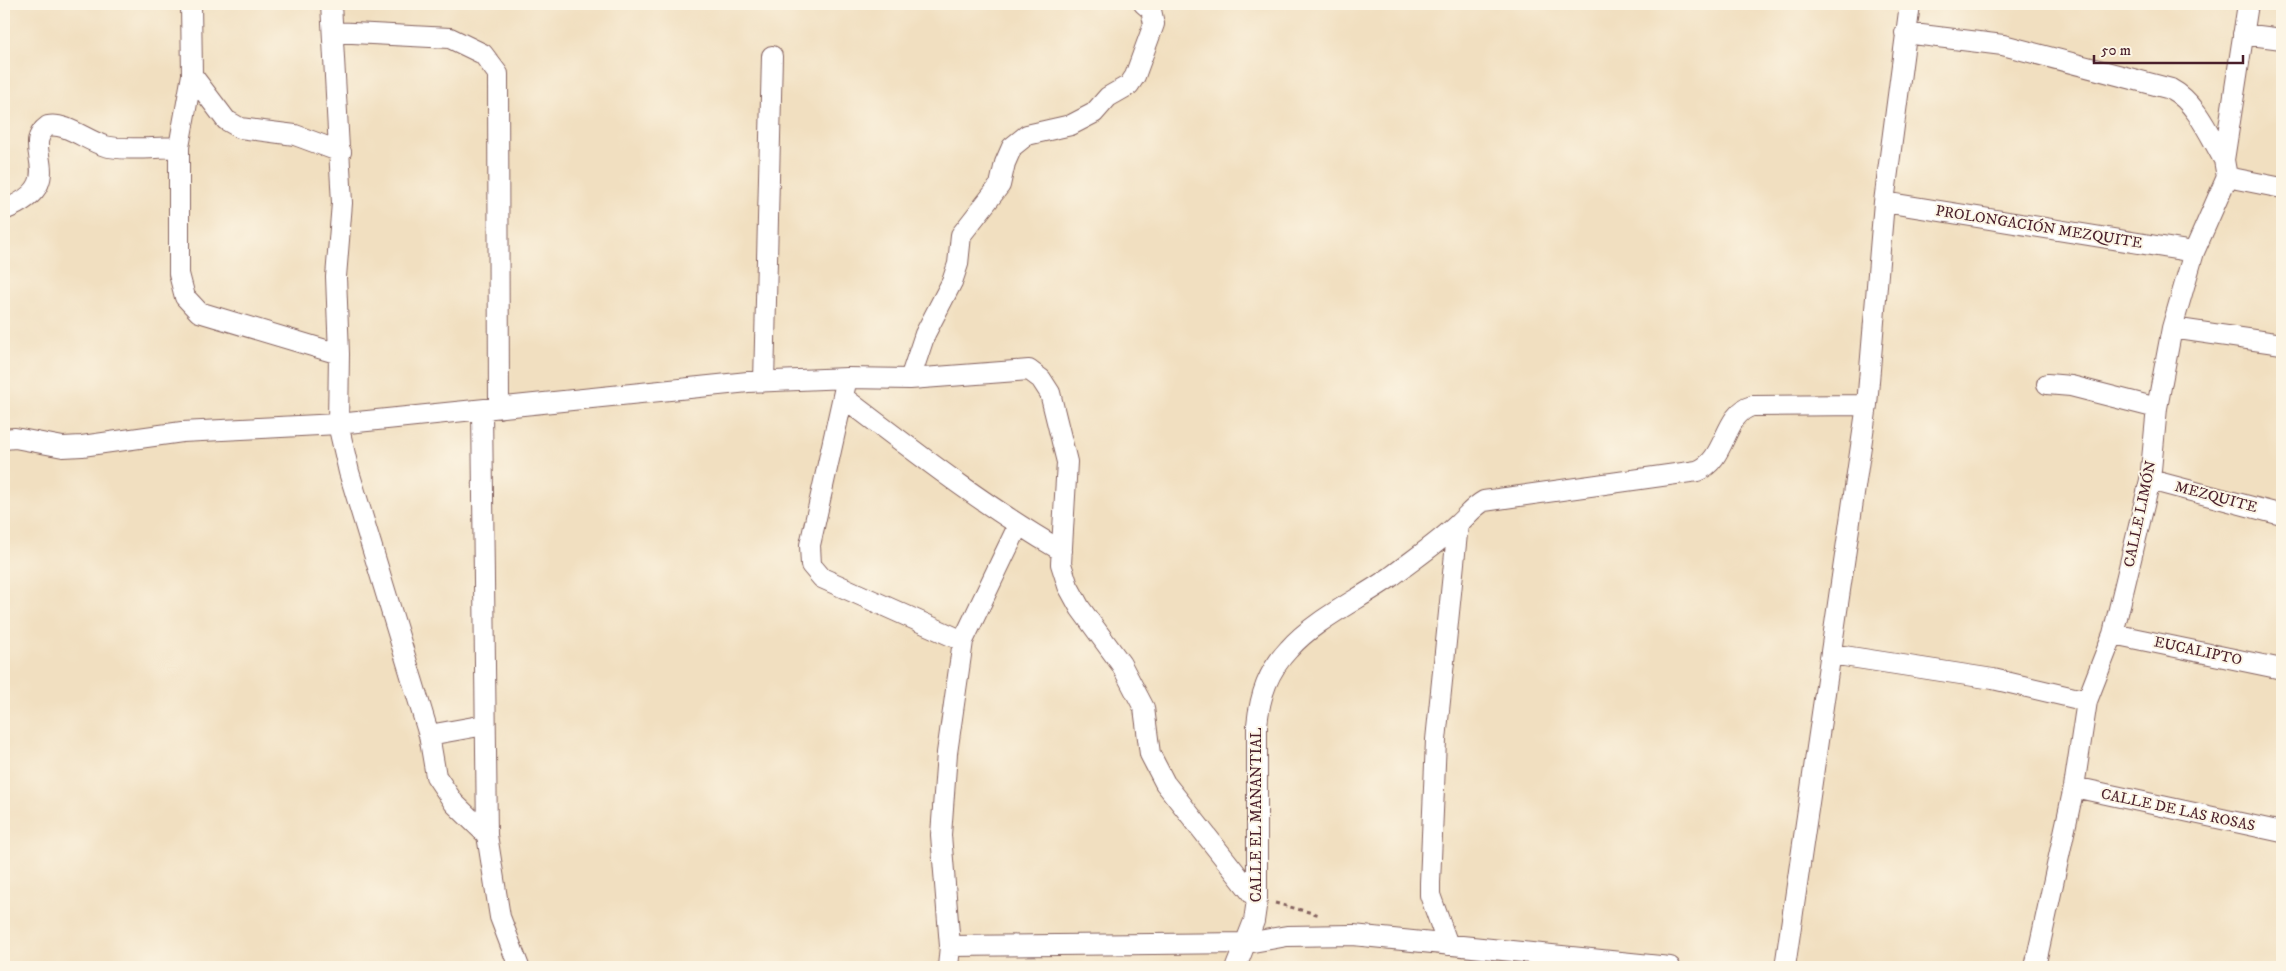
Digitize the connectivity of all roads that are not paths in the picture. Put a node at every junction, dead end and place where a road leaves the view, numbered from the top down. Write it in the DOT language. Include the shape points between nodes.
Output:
graph roads {
  1 [pos="191,4"];
  2 [pos="331,4"];
  3 [pos="1144,4"];
  4 [pos="1910,4"];
  5 [pos="2248,4"];
  6 [pos="333,32"];
  7 [pos="1905,32"];
  8 [pos="2243,34"];
  9 [pos="2282,40"];
  10 [pos="772,56"];
  11 [pos="192,75"];
  12 [pos="179,147"];
  13 [pos="341,152"];
  14 [pos="2226,168"];
  15 [pos="2282,188"];
  16 [pos="1884,202"];
  17 [pos="4,210"];
  18 [pos="2194,252"];
  19 [pos="2172,328"];
  20 [pos="2282,344"];
  21 [pos="339,354"];
  22 [pos="910,379"];
  23 [pos="764,382"];
  24 [pos="2047,384"];
  25 [pos="845,388"];
  26 [pos="1867,405"];
  27 [pos="2157,408"];
  28 [pos="490,409"];
  29 [pos="338,424"];
  30 [pos="4,439"];
  31 [pos="2150,480"];
  32 [pos="2282,515"];
  33 [pos="1458,524"];
  34 [pos="1018,526"];
  35 [pos="1062,550"];
  36 [pos="2113,634"];
  37 [pos="963,641"];
  38 [pos="1831,654"];
  39 [pos="2282,669"];
  40 [pos="2087,701"];
  41 [pos="485,725"];
  42 [pos="429,735"];
  43 [pos="2074,787"];
  44 [pos="2282,832"];
  45 [pos="487,835"];
  46 [pos="1257,900"];
  47 [pos="1247,943"];
  48 [pos="1448,945"];
  49 [pos="950,946"];
  50 [pos="519,967"];
  51 [pos="948,967"];
  52 [pos="1236,967"];
  53 [pos="1670,967"];
  54 [pos="1785,967"];
  55 [pos="2035,967"];
  1 -- 11 [label="street"];
  2 -- 6 [label="street"];
  3 -- 22 [label="street" via="1151,10 1154,24 1129,84 1108,97 1094,113 1071,125 1027,134 1012,146 1000,185 961,235 958,264 952,282 925,334"];
  4 -- 7 [label="street"];
  5 -- 8 [label="street, CALLE LIMÓN"];
  6 -- 13 [label="street"];
  6 -- 28 [label="street" via="450,38 483,54 498,74"];
  7 -- 14 [label="street" via="2003,46 2171,89 2182,96 2196,113"];
  7 -- 16 [label="street"];
  8 -- 9 [label="street"];
  8 -- 14 [label="street, CALLE LIMÓN"];
  10 -- 23 [label="street"];
  11 -- 12 [label="street"];
  11 -- 13 [label="street" via="226,120 240,128 295,135"];
  12 -- 17 [label="street" via="109,147 60,125 48,126 39,134 41,172 38,185 30,197"];
  12 -- 21 [label="street" via="179,274 185,297 198,312"];
  13 -- 21 [label="street" via="342,204 336,276"];
  14 -- 15 [label="street"];
  14 -- 18 [label="street, CALLE LIMÓN"];
  16 -- 18 [label="street, PROLONGACIÓN MEZQUITE"];
  16 -- 26 [label="street"];
  18 -- 19 [label="street, CALLE LIMÓN"];
  19 -- 20 [label="street"];
  19 -- 27 [label="street, CALLE LIMÓN"];
  21 -- 29 [label="street"];
  22 -- 25 [label="street"];
  22 -- 35 [label="street" via="1030,370 1041,379 1050,393 1067,462"];
  23 -- 25 [label="street"];
  23 -- 28 [label="street"];
  24 -- 27 [label="street" via="2071,386"];
  25 -- 34 [label="street" via="930,463"];
  25 -- 37 [label="street" via="810,545 811,565 822,578"];
  26 -- 33 [label="street, CALLE EL MANANTIAL" via="1745,408 1738,413 1715,456 1704,468 1491,499 1475,506"];
  26 -- 38 [label="street"];
  27 -- 31 [label="street, CALLE LIMÓN"];
  28 -- 29 [label="street"];
  28 -- 41 [label="street"];
  29 -- 30 [label="street" via="182,432 63,447"];
  29 -- 42 [label="street" via="349,472"];
  31 -- 32 [label="street, MEZQUITE"];
  31 -- 36 [label="street, CALLE LIMÓN"];
  33 -- 46 [label="street, CALLE EL MANANTIAL" via="1391,576 1304,635 1277,663 1262,693 1257,725"];
  33 -- 48 [label="street" via="1436,740 1430,883 1430,895"];
  34 -- 35 [label="street"];
  34 -- 37 [label="street"];
  35 -- 46 [label="street" via="1061,564 1068,586 1121,664 1144,708 1150,754 1165,783"];
  36 -- 39 [label="street, EUCALIPTO"];
  36 -- 40 [label="street, CALLE LIMÓN"];
  37 -- 49 [label="street" via="947,752 941,835"];
  38 -- 40 [label="street" via="1993,679"];
  38 -- 54 [label="street"];
  40 -- 43 [label="street, CALLE LIMÓN"];
  41 -- 42 [label="street"];
  41 -- 45 [label="street"];
  42 -- 45 [label="street" via="436,776 454,803"];
  43 -- 44 [label="street, CALLE DE LAS ROSAS"];
  43 -- 55 [label="street, CALLE LIMÓN"];
  45 -- 50 [label="street" via="500,917"];
  46 -- 47 [label="street, CALLE EL MANANTIAL"];
  47 -- 48 [label="street" via="1288,936 1353,935"];
  47 -- 49 [label="street"];
  47 -- 52 [label="street, CALLE EL MANANTIAL"];
  48 -- 53 [label="street"];
  49 -- 51 [label="street"];
}
